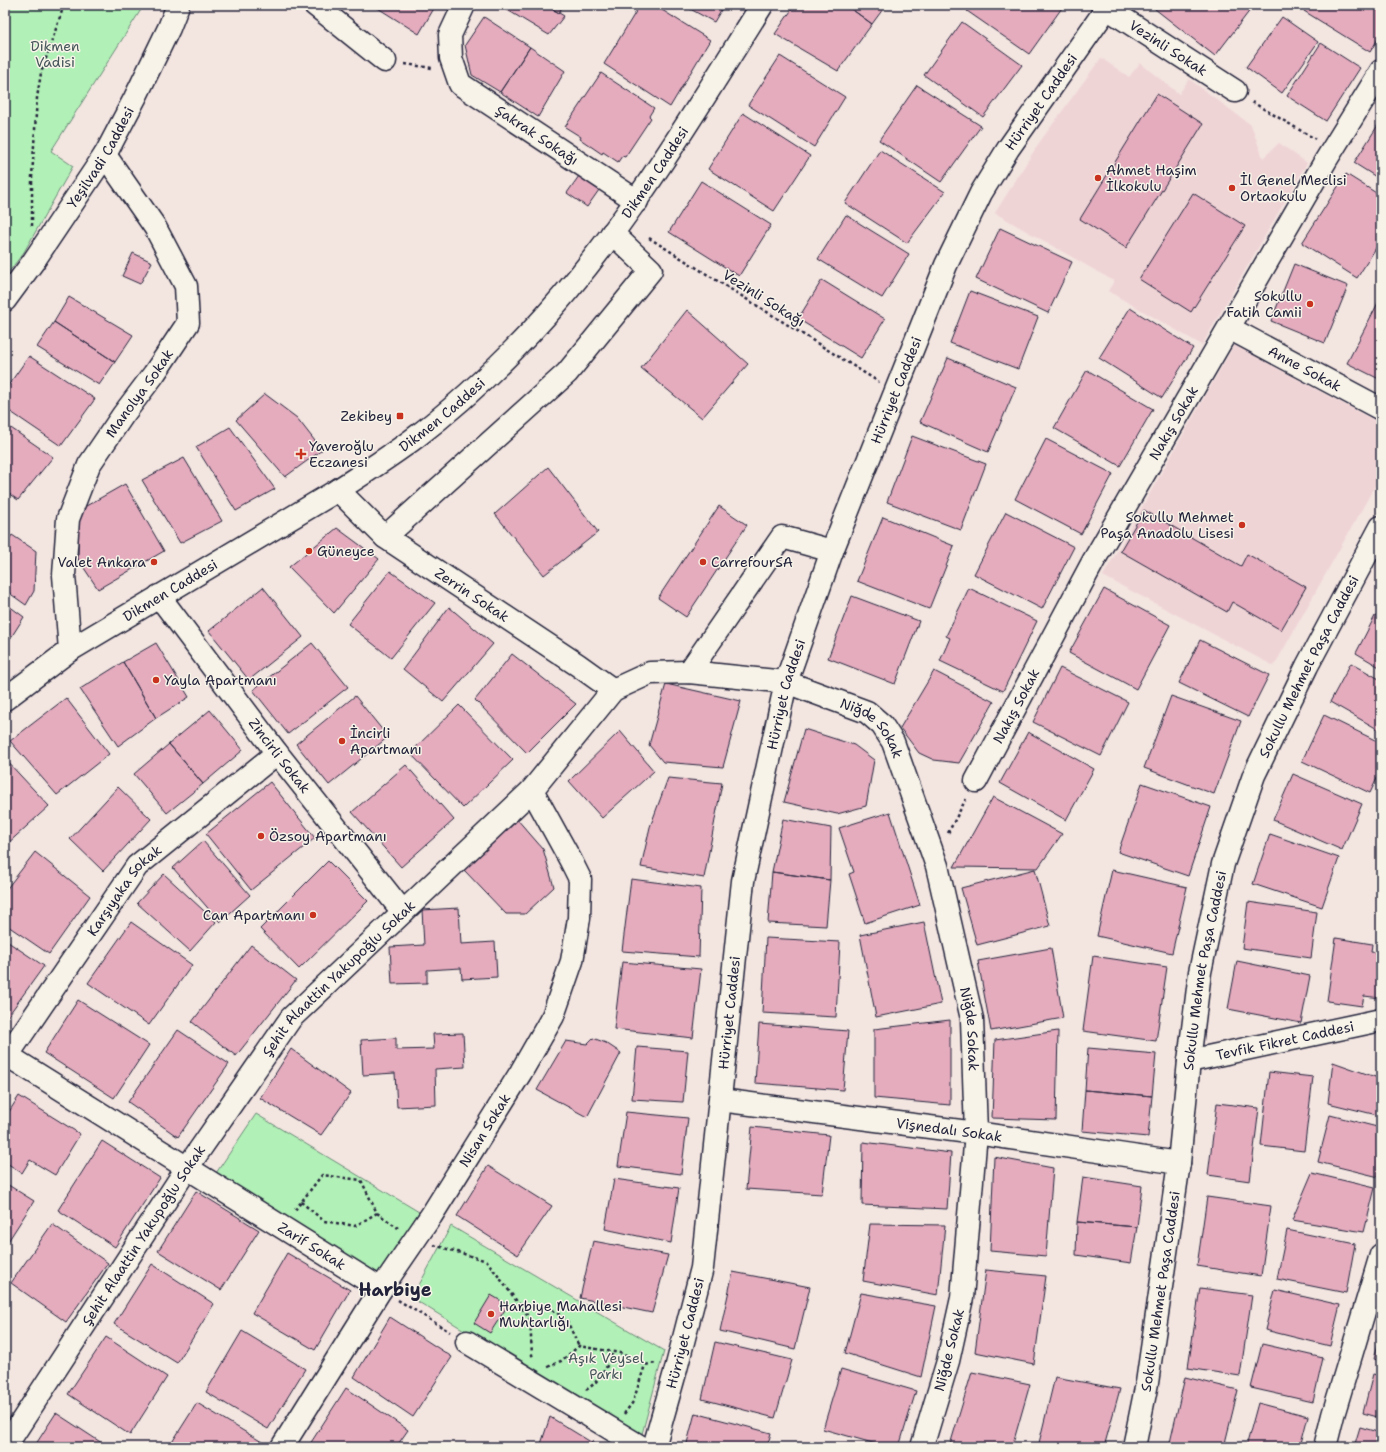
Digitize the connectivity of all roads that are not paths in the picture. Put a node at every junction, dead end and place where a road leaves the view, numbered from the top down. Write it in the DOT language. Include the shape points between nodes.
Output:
graph roads {
  1 [pos="178,5"];
  2 [pos="315,5"];
  3 [pos="464,5"];
  4 [pos="762,5"];
  5 [pos="1105,6"];
  6 [pos="385,61"];
  7 [pos="1381,71"];
  8 [pos="1235,92"];
  9 [pos="105,155"];
  10 [pos="637,201"];
  11 [pos="612,233"];
  12 [pos="5,300"];
  13 [pos="1229,328"];
  14 [pos="1381,409"];
  15 [pos="338,490"];
  16 [pos="1381,527"];
  17 [pos="385,537"];
  18 [pos="832,551"];
  19 [pos="159,596"];
  20 [pos="70,650"];
  21 [pos="689,672"];
  22 [pos="786,682"];
  23 [pos="613,690"];
  24 [pos="5,699"];
  25 [pos="277,753"];
  26 [pos="976,781"];
  27 [pos="532,790"];
  28 [pos="403,912"];
  29 [pos="1381,1020"];
  30 [pos="6,1056"];
  31 [pos="1189,1062"];
  32 [pos="720,1100"];
  33 [pos="976,1133"];
  34 [pos="1179,1163"];
  35 [pos="187,1168"];
  36 [pos="1381,1255"];
  37 [pos="381,1289"];
  38 [pos="467,1342"];
  39 [pos="5,1447"];
  40 [pos="282,1447"];
  41 [pos="641,1447"];
  42 [pos="654,1447"];
  43 [pos="922,1447"];
  44 [pos="1134,1447"];
  45 [pos="1325,1447"];
  1 -- 9 [label="street, Yeşilvadi Caddesi" via="142,84"];
  2 -- 6 [label="street"];
  3 -- 10 [label="street, Şakrak Sokağı" via="450,35 453,65 460,84"];
  4 -- 10 [label="street, Dikmen Caddesi"];
  5 -- 8 [label="street, Vezinli Sokak"];
  5 -- 18 [label="street, Hürriyet Caddesi" via="981,193 946,265"];
  7 -- 13 [label="street, Nakış Sokak"];
  9 -- 12 [label="street, Yeşilvadi Caddesi"];
  9 -- 20 [label="street, Manolya Sokak" via="155,227 186,286 188,323 90,465 68,519 64,576"];
  10 -- 11 [label="street, Dikmen Caddesi"];
  11 -- 15 [label="street, Dikmen Caddesi" via="535,327 492,371 415,437"];
  11 -- 17 [label="street" via="651,270 567,373"];
  13 -- 14 [label="street, Anne Sokak"];
  13 -- 26 [label="street, Nakış Sokak" via="1094,560"];
  15 -- 17 [label="street, Zerrin Sokak"];
  15 -- 19 [label="street, Dikmen Caddesi"];
  16 -- 31 [label="street, Sokullu Mehmet Paşa Caddesi" via="1307,666 1254,775 1223,864 1200,972"];
  17 -- 23 [label="street, Zerrin Sokak"];
  18 -- 21 [label="street" via="782,537"];
  18 -- 22 [label="street, Hürriyet Caddesi"];
  19 -- 20 [label="street, Dikmen Caddesi"];
  19 -- 25 [label="street, Zincirli Sokak"];
  20 -- 24 [label="street, Dikmen Caddesi"];
  21 -- 22 [label="street, Şehit Alaattin Yakupoğlu Sokak"];
  21 -- 23 [label="street, Şehit Alaattin Yakupoğlu Sokak" via="650,673"];
  22 -- 32 [label="street, Hürriyet Caddesi" via="743,881"];
  22 -- 33 [label="street, Niğde Sokak" via="868,712 882,725 893,742 934,858 972,1019"];
  23 -- 27 [label="street, Şehit Alaattin Yakupoğlu Sokak"];
  25 -- 28 [label="street, Zincirli Sokak"];
  25 -- 30 [label="street, Karşıyaka Sokak" via="137,866"];
  27 -- 28 [label="street, Şehit Alaattin Yakupoğlu Sokak"];
  27 -- 37 [label="street, Nisan Sokak" via="580,879 579,918 572,960 553,1016 513,1085 431,1216"];
  28 -- 35 [label="street, Şehit Alaattin Yakupoğlu Sokak" via="291,1018"];
  29 -- 31 [label="street, Tevfik Fikret Caddesi"];
  30 -- 35 [label="street, Zarif Sokak"];
  31 -- 34 [label="street, Sokullu Mehmet Paşa Caddesi"];
  32 -- 33 [label="street, Vişnedalı Sokak"];
  32 -- 42 [label="street, Hürriyet Caddesi" via="702,1268"];
  33 -- 34 [label="street, Vişnedalı Sokak"];
  33 -- 43 [label="street, Niğde Sokak" via="962,1298 948,1361"];
  34 -- 44 [label="street, Sokullu Mehmet Paşa Caddesi" via="1147,1383"];
  35 -- 37 [label="street, Zarif Sokak"];
  35 -- 39 [label="street, Şehit Alaattin Yakupoğlu Sokak"];
  36 -- 45 [label="street"];
  37 -- 40 [label="street, Nisan Sokak"];
  38 -- 41 [label="street"];
}
